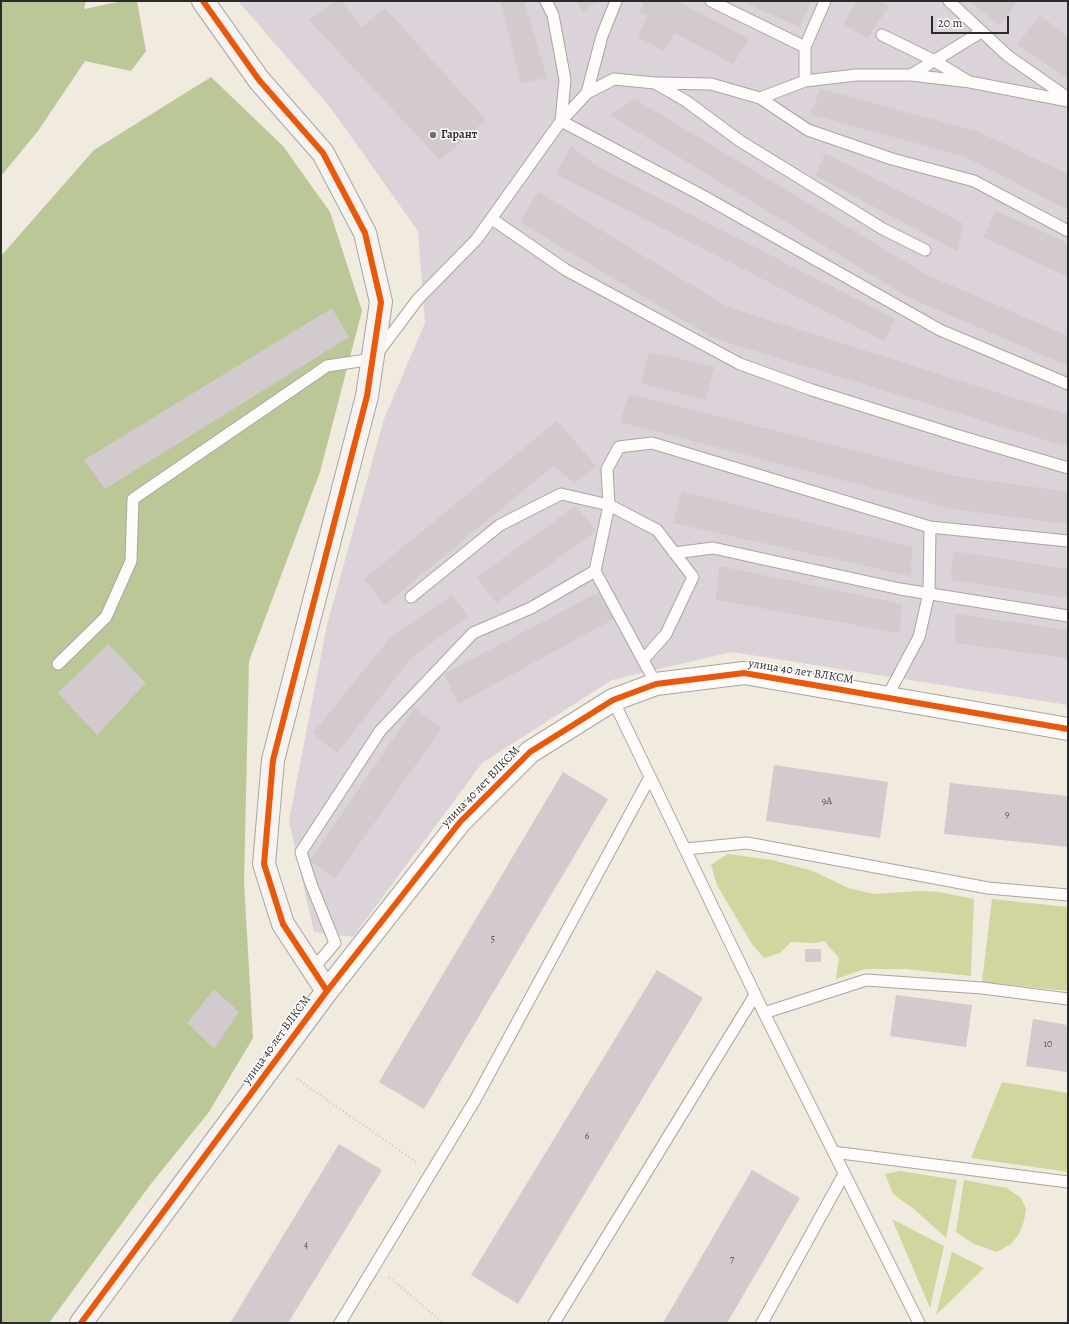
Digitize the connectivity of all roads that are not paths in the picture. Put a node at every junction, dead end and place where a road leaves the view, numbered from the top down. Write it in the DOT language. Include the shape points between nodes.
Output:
graph roads {
  1 [pos="203,1"];
  2 [pos="546,1"];
  3 [pos="616,1"];
  4 [pos="710,1"];
  5 [pos="825,1"];
  6 [pos="949,1"];
  7 [pos="981,32"];
  8 [pos="882,35"];
  9 [pos="805,47"];
  10 [pos="933,60"];
  11 [pos="911,75"];
  12 [pos="805,81"];
  13 [pos="970,82"];
  14 [pos="655,83"];
  15 [pos="587,93"];
  16 [pos="760,98"];
  17 [pos="1068,98"];
  18 [pos="1068,101"];
  19 [pos="561,121"];
  20 [pos="492,219"];
  21 [pos="1068,231"];
  22 [pos="925,250"];
  23 [pos="373,359"];
  24 [pos="1068,384"];
  25 [pos="1068,468"];
  26 [pos="608,505"];
  27 [pos="930,527"];
  28 [pos="1068,540"];
  29 [pos="674,553"];
  30 [pos="595,571"];
  31 [pos="929,594"];
  32 [pos="411,597"];
  33 [pos="1068,616"];
  34 [pos="643,660"];
  35 [pos="58,664"];
  36 [pos="656,684"];
  37 [pos="887,697"];
  38 [pos="613,700"];
  39 [pos="1068,729"];
  40 [pos="650,776"];
  41 [pos="684,849"];
  42 [pos="1068,896"];
  43 [pos="313,969"];
  44 [pos="327,991"];
  45 [pos="755,995"];
  46 [pos="1068,999"];
  47 [pos="764,1013"];
  48 [pos="832,1152"];
  49 [pos="844,1174"];
  50 [pos="1068,1182"];
  51 [pos="81,1323"];
  52 [pos="340,1323"];
  53 [pos="554,1323"];
  54 [pos="762,1323"];
  55 [pos="919,1323"];
  1 -- 23 [label="street" via="259,80 323,153 366,233 381,302"];
  2 -- 19 [label="lane" via="553,15 565,80"];
  3 -- 15 [label="lane" via="602,36"];
  4 -- 9 [label="lane"];
  5 -- 9 [label="lane"];
  6 -- 7 [label="lane"];
  7 -- 10 [label="lane"];
  7 -- 17 [label="lane" via="1008,56"];
  8 -- 10 [label="lane"];
  9 -- 12 [label="lane"];
  10 -- 11 [label="lane"];
  10 -- 13 [label="lane"];
  11 -- 12 [label="lane" via="856,75"];
  11 -- 13 [label="lane"];
  12 -- 16 [label="lane"];
  13 -- 18 [label="lane"];
  14 -- 15 [label="lane" via="614,78"];
  14 -- 16 [label="lane" via="712,84"];
  14 -- 22 [label="lane" via="686,101 740,141 883,229"];
  15 -- 19 [label="lane"];
  16 -- 21 [label="lane" via="808,130 892,160 974,181"];
  19 -- 20 [label="lane"];
  19 -- 24 [label="lane" via="703,196 940,330"];
  20 -- 23 [label="lane" via="476,240 418,299"];
  20 -- 25 [label="lane" via="566,270 740,364 812,390"];
  23 -- 35 [label="lane" via="327,366 133,499 132,561 110,610"];
  23 -- 43 [label="street" via="367,396 274,760 264,864 283,924"];
  26 -- 27 [label="lane" via="607,469 619,447 652,443"];
  26 -- 29 [label="lane" via="657,530"];
  26 -- 30 [label="lane"];
  26 -- 32 [label="lane" via="561,494 500,525"];
  27 -- 28 [label="lane"];
  27 -- 31 [label="lane"];
  29 -- 31 [label="lane" via="713,548"];
  29 -- 34 [label="lane" via="694,577 666,634"];
  30 -- 34 [label="lane"];
  30 -- 43 [label="lane" via="531,608 473,633 380,731 301,852 335,943"];
  31 -- 33 [label="lane"];
  31 -- 37 [label="lane" via="919,637"];
  34 -- 36 [label="lane"];
  36 -- 37 [label="street, улица 40 лет ВЛКСМ" via="744,673"];
  36 -- 38 [label="street, улица 40 лет ВЛКСМ"];
  37 -- 39 [label="street, улица 40 лет ВЛКСМ"];
  38 -- 40 [label="lane"];
  38 -- 44 [label="street, улица 40 лет ВЛКСМ" via="530,752 460,822"];
  40 -- 41 [label="lane"];
  40 -- 52 [label="lane" via="475,1100"];
  41 -- 42 [label="lane" via="747,843 988,888"];
  41 -- 45 [label="lane"];
  43 -- 44 [label="street"];
  44 -- 51 [label="street, улица 40 лет ВЛКСМ"];
  45 -- 47 [label="lane"];
  45 -- 53 [label="lane"];
  46 -- 47 [label="lane" via="982,988 866,980"];
  47 -- 48 [label="lane"];
  48 -- 49 [label="lane"];
  48 -- 50 [label="lane"];
  49 -- 54 [label="lane"];
  49 -- 55 [label="lane"];
}
